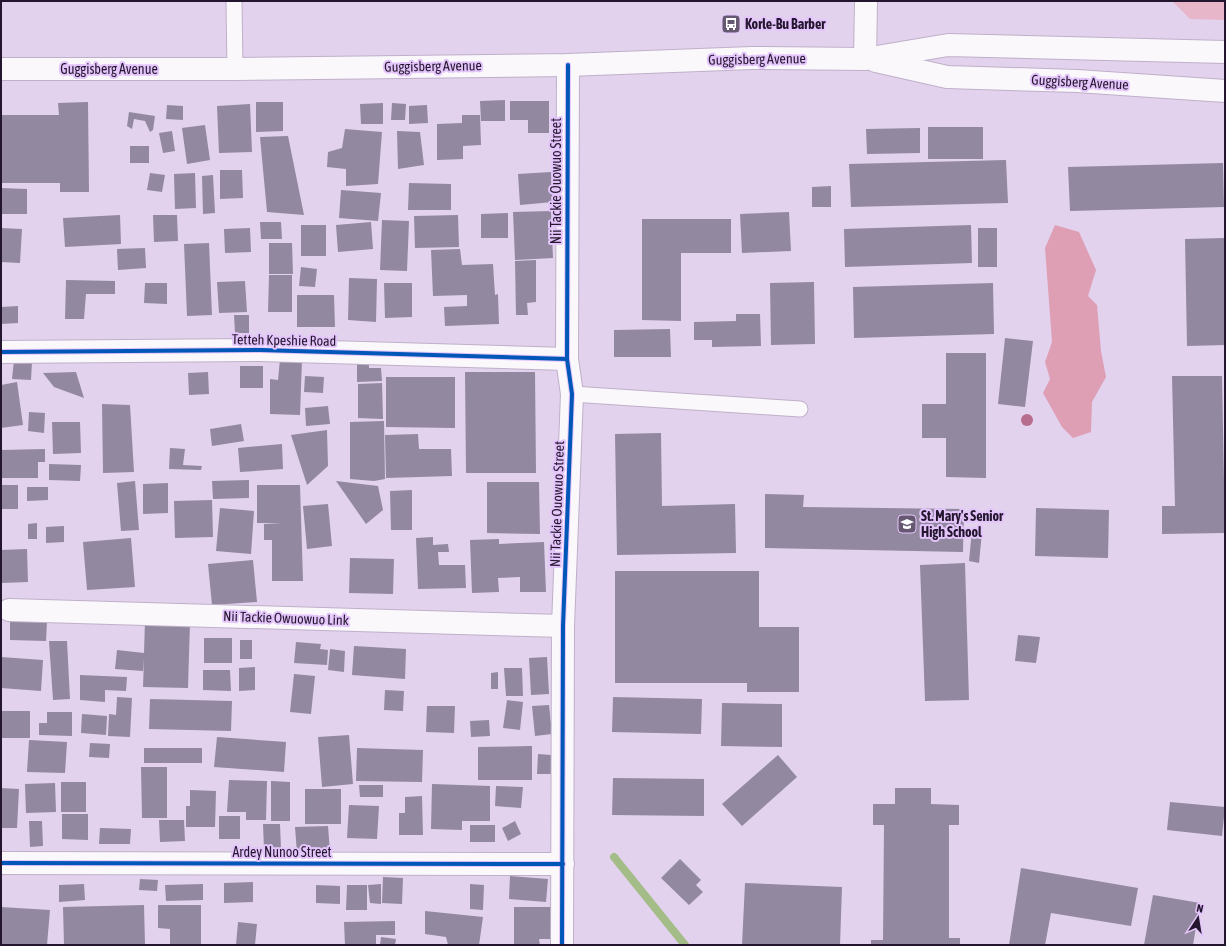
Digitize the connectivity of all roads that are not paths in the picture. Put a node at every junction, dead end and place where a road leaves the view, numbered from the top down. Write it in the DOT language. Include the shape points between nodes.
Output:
graph roads {
  1 [pos="234,1"];
  2 [pos="866,1"];
  3 [pos="1225,52"];
  4 [pos="865,59"];
  5 [pos="568,65"];
  6 [pos="1,69"];
  7 [pos="235,69"];
  8 [pos="1225,91"];
  9 [pos="1,352"];
  10 [pos="567,359"];
  11 [pos="572,394"];
  12 [pos="800,409"];
  13 [pos="9,610"];
  14 [pos="564,626"];
  15 [pos="1,863"];
  16 [pos="563,864"];
  17 [pos="562,945"];
  1 -- 7 [label="lane"];
  2 -- 4 [label="street"];
  3 -- 4 [label="street, Guggisberg Avenue" via="948,45"];
  4 -- 5 [label="street, Guggisberg Avenue" via="752,58"];
  4 -- 8 [label="street, Guggisberg Avenue" via="948,77 1077,81"];
  5 -- 7 [label="street, Guggisberg Avenue"];
  5 -- 10 [label="street, Nii Tackie Ouowuo Street"];
  6 -- 7 [label="street, Guggisberg Avenue"];
  9 -- 10 [label="street, Tetteh Kpeshie Road" via="260,350"];
  10 -- 11 [label="street, Nii Tackie Ouowuo Street"];
  11 -- 12 [label="lane"];
  11 -- 14 [label="street, Nii Tackie Ouowuo Street"];
  13 -- 14 [label="street, Nii Tackie Owuowuo Link"];
  14 -- 16 [label="street, Nii Tackie Ouowuo Street"];
  15 -- 16 [label="street, Ardey Nunoo Street"];
  16 -- 17 [label="street, Nii Tackie Ouowuo Street"];
}
